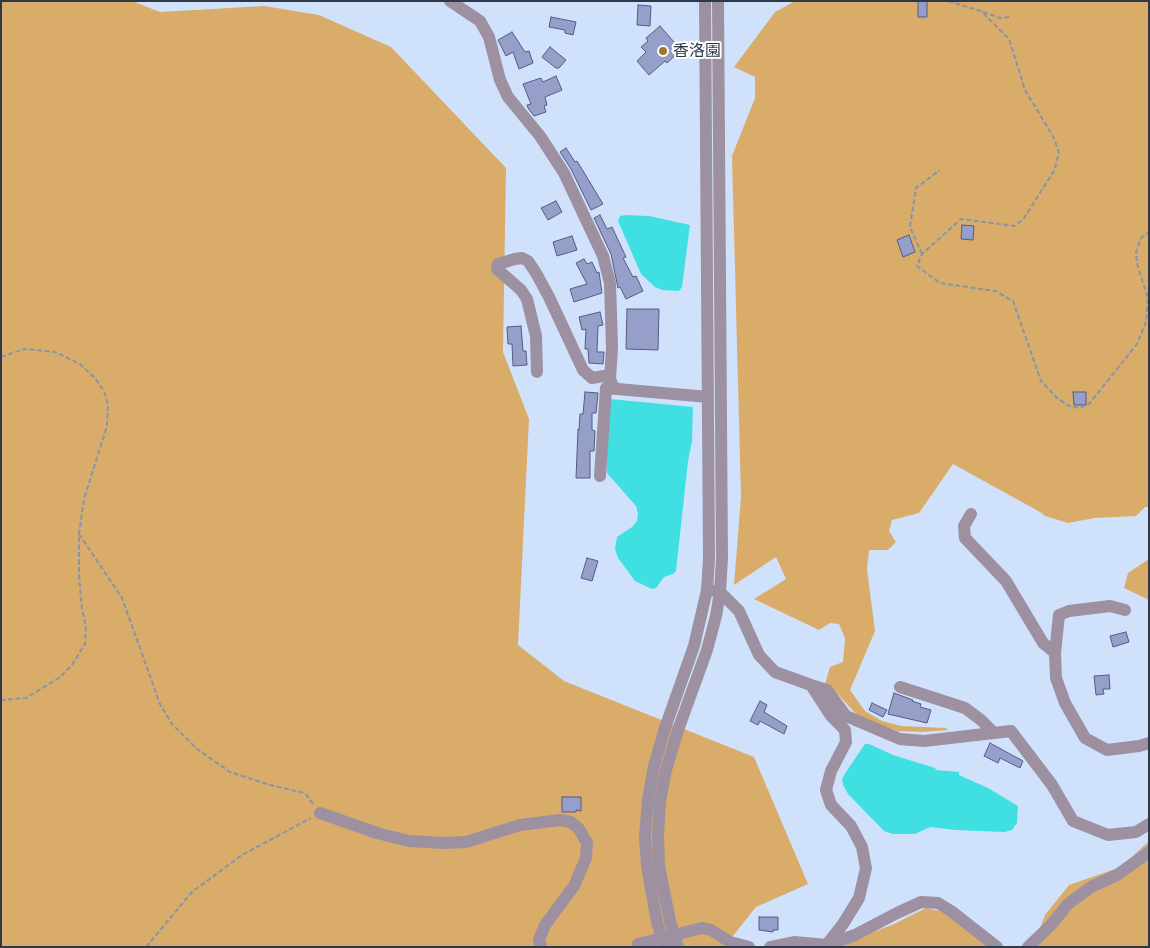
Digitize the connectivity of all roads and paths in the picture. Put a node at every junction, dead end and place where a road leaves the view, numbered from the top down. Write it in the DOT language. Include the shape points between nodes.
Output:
graph roads {
  1 [pos="450,1"];
  2 [pos="705,1"];
  3 [pos="718,1"];
  4 [pos="948,1"];
  5 [pos="981,11"];
  6 [pos="1010,16"];
  7 [pos="940,170"];
  8 [pos="1149,232"];
  9 [pos="922,254"];
  10 [pos="1,357"];
  11 [pos="537,372"];
  12 [pos="610,375"];
  13 [pos="617,389"];
  14 [pos="708,397"];
  15 [pos="600,476"];
  16 [pos="971,514"];
  17 [pos="79,534"];
  18 [pos="714,591"];
  19 [pos="1125,610"];
  20 [pos="1055,653"];
  21 [pos="811,685"];
  22 [pos="900,688"];
  23 [pos="1,700"];
  24 [pos="994,733"];
  25 [pos="1149,742"];
  26 [pos="320,814"];
  27 [pos="1149,824"];
  28 [pos="1149,852"];
  29 [pos="633,945"];
  30 [pos="826,946"];
  31 [pos="146,947"];
  32 [pos="540,947"];
  33 [pos="665,947"];
  34 [pos="678,947"];
  35 [pos="749,947"];
  36 [pos="770,947"];
  37 [pos="997,947"];
  38 [pos="1028,947"];
  1 -- 12 [label="street" via="480,21 489,37 500,80 508,96 564,173 603,256 610,282"];
  2 -- 14 [label="street"];
  3 -- 18 [label="street" via="722,502"];
  4 -- 5 [label="path"];
  5 -- 6 [label="path" via="1000,18"];
  5 -- 9 [label="path" via="1009,38 1025,90 1060,153 1054,171 1024,218 1015,226 960,219"];
  7 -- 9 [label="path" via="916,188 910,227"];
  8 -- 9 [label="path" via="1141,238 1136,252 1148,298 1146,322 1137,344 1089,404 1080,408 1069,406 1057,398 1041,381 1013,301 995,291 940,283 918,266"];
  10 -- 17 [label="path" via="24,349 55,352 80,364 104,390 108,405 107,426 84,499"];
  11 -- 12 [label="street" via="536,336 527,299 497,269 498,264 515,259 528,261 536,273 584,370 592,378"];
  12 -- 13 [label="street" via="611,383"];
  13 -- 14 [label="street"];
  13 -- 15 [label="street" via="606,388"];
  14 -- 18 [label="street" via="709,559"];
  16 -- 20 [label="street" via="964,526 965,538 1006,581 1043,643"];
  17 -- 23 [label="path" via="85,644 59,678 26,698"];
  17 -- 26 [label="path" via="122,598 160,704 172,724 197,749 230,772 305,793"];
  18 -- 21 [label="street" via="739,611 759,655 775,672"];
  18 -- 33 [label="street" via="665,728 648,799 647,866"];
  18 -- 34 [label="street" via="707,650 678,730 660,801 659,866"];
  19 -- 20 [label="street" via="1110,606 1059,615"];
  20 -- 25 [label="street" via="1056,678 1065,703 1085,738 1107,750"];
  21 -- 24 [label="street" via="826,690 846,716 900,739 924,741"];
  21 -- 30 [label="street" via="845,730 846,742 831,771 826,790 831,805 851,826 862,847 866,868 859,898"];
  22 -- 24 [label="street" via="965,708"];
  24 -- 27 [label="street" via="1011,731 1052,785 1073,821 1108,834 1136,832"];
  26 -- 31 [label="path" via="242,855 192,892"];
  26 -- 32 [label="street" via="409,841 443,843 466,842 520,825 560,820 572,822 587,843 586,858 574,886 545,925 539,940"];
  28 -- 38 [label="street" via="1068,904 1051,926"];
  29 -- 35 [label="street, bridge" via="702,928"];
  30 -- 36 [label="street" via="794,942"];
  30 -- 37 [label="street" via="856,935 921,902 938,903 951,910"];
}
